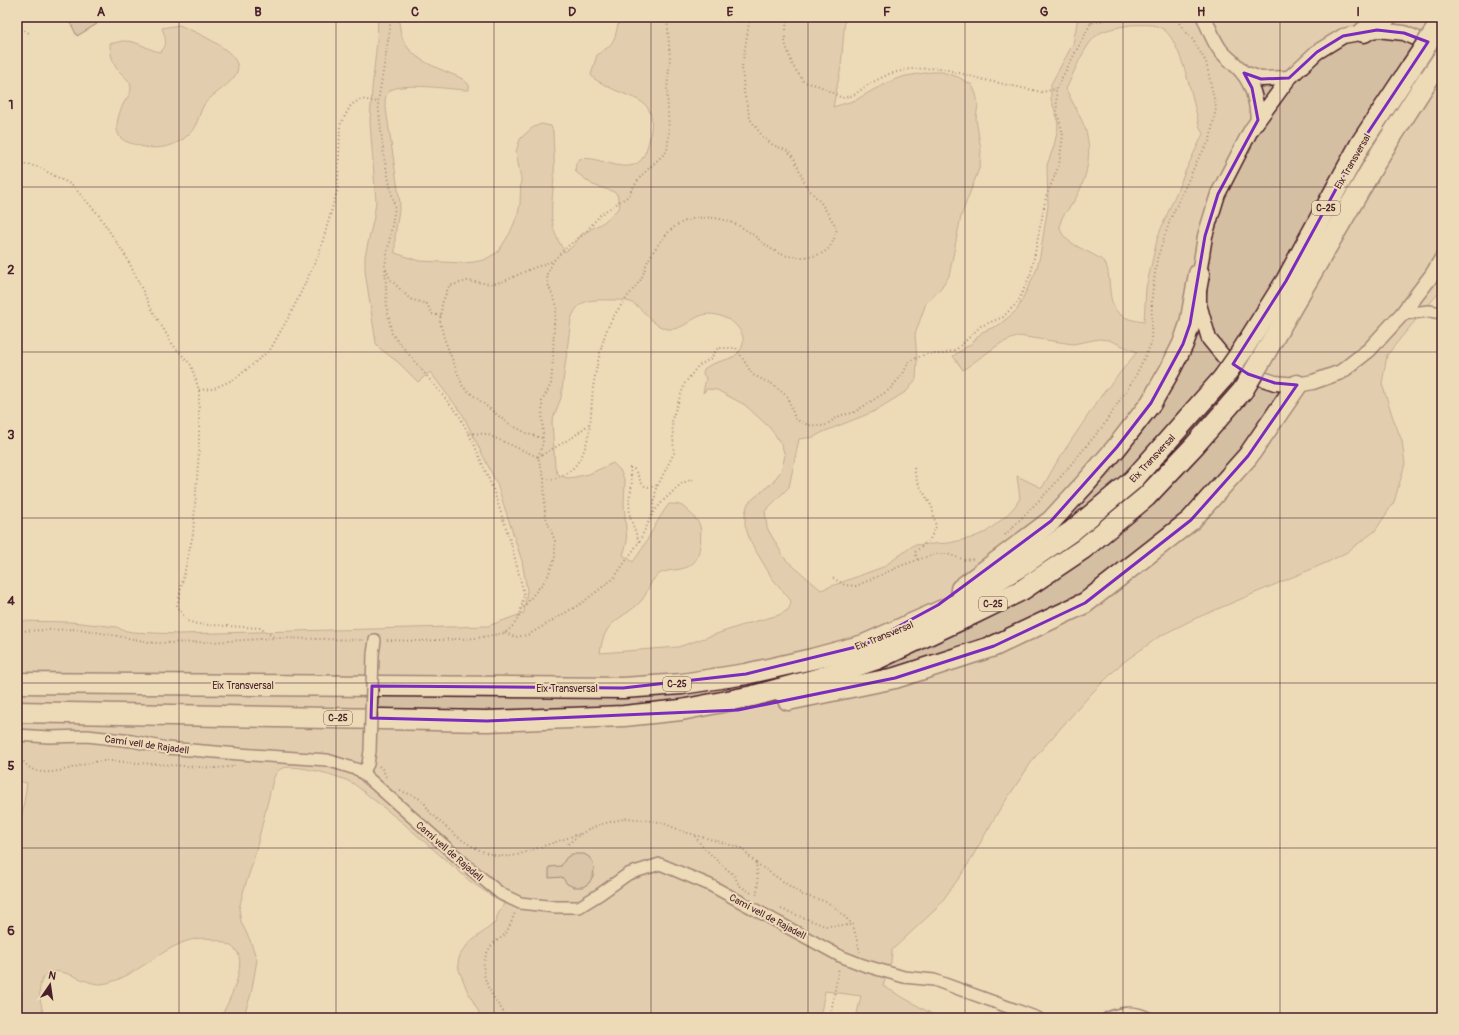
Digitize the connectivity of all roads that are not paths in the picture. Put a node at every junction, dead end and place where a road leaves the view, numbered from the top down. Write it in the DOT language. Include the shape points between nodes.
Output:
graph roads {
  1 [pos="1204,17"];
  2 [pos="1386,17"];
  3 [pos="1440,25"];
  4 [pos="1364,32"];
  5 [pos="1442,52"];
  6 [pos="1442,57"];
  7 [pos="1244,73"];
  8 [pos="1289,78"];
  9 [pos="1258,120"];
  10 [pos="1442,258"];
  11 [pos="1199,274"];
  12 [pos="1442,313"];
  13 [pos="1402,314"];
  14 [pos="1297,385"];
  15 [pos="375,640"];
  16 [pos="864,645"];
  17 [pos="17,683"];
  18 [pos="681,710"];
  19 [pos="17,712"];
  20 [pos="17,735"];
  21 [pos="365,768"];
  22 [pos="1038,1018"];
  23 [pos="1108,1018"];
  24 [pos="1148,1018"];
  1 -- 7 [label="street" via="1221,50"];
  2 -- 4 [label="highway"];
  3 -- 16 [label="highway, Eix Transversal / C-25, bridge" via="1361,143 1286,281 1242,351 1223,378 1133,480 1072,531 1020,567 959,603"];
  4 -- 5 [label="street" via="1377,30 1404,33 1432,44"];
  4 -- 8 [label="street" via="1343,36 1317,52"];
  6 -- 18 [label="highway, Eix Transversal / C-25, bridge" via="1382,151 1243,390 1146,497 1083,549 1022,590 975,614 878,658 810,681 753,696"];
  7 -- 8 [label="street" via="1262,80"];
  7 -- 9 [label="street" via="1252,88"];
  8 -- 9 [label="street"];
  9 -- 11 [label="street" via="1218,194 1205,236"];
  10 -- 13 [label="street"];
  11 -- 14 [label="street" via="1199,304 1209,339 1223,356 1248,374 1275,383"];
  11 -- 16 [label="highway" via="1190,324 1170,370 1150,403 1085,484 1051,521 970,582 938,605"];
  12 -- 13 [label="street" via="1429,311"];
  13 -- 14 [label="street" via="1369,350 1341,372"];
  14 -- 18 [label="highway" via="1248,456 1191,520 1085,603 994,646 895,678 738,710"];
  15 -- 21 [label="street, bridge" via="370,751"];
  16 -- 17 [label="highway, Eix Transversal / C-25" via="746,674 682,684 623,688"];
  18 -- 19 [label="highway, Eix Transversal / C-25" via="624,716 487,721"];
  20 -- 21 [label="street, Camí vell de Rajadell" via="87,736 167,748 327,760 359,770"];
  21 -- 22 [label="street, Camí vell de Rajadell" via="473,871 500,894 520,903 556,907 579,906 628,874 660,864 710,885 840,956 904,977 934,980"];
  23 -- 24 [label="street" via="1131,1012"];
}
